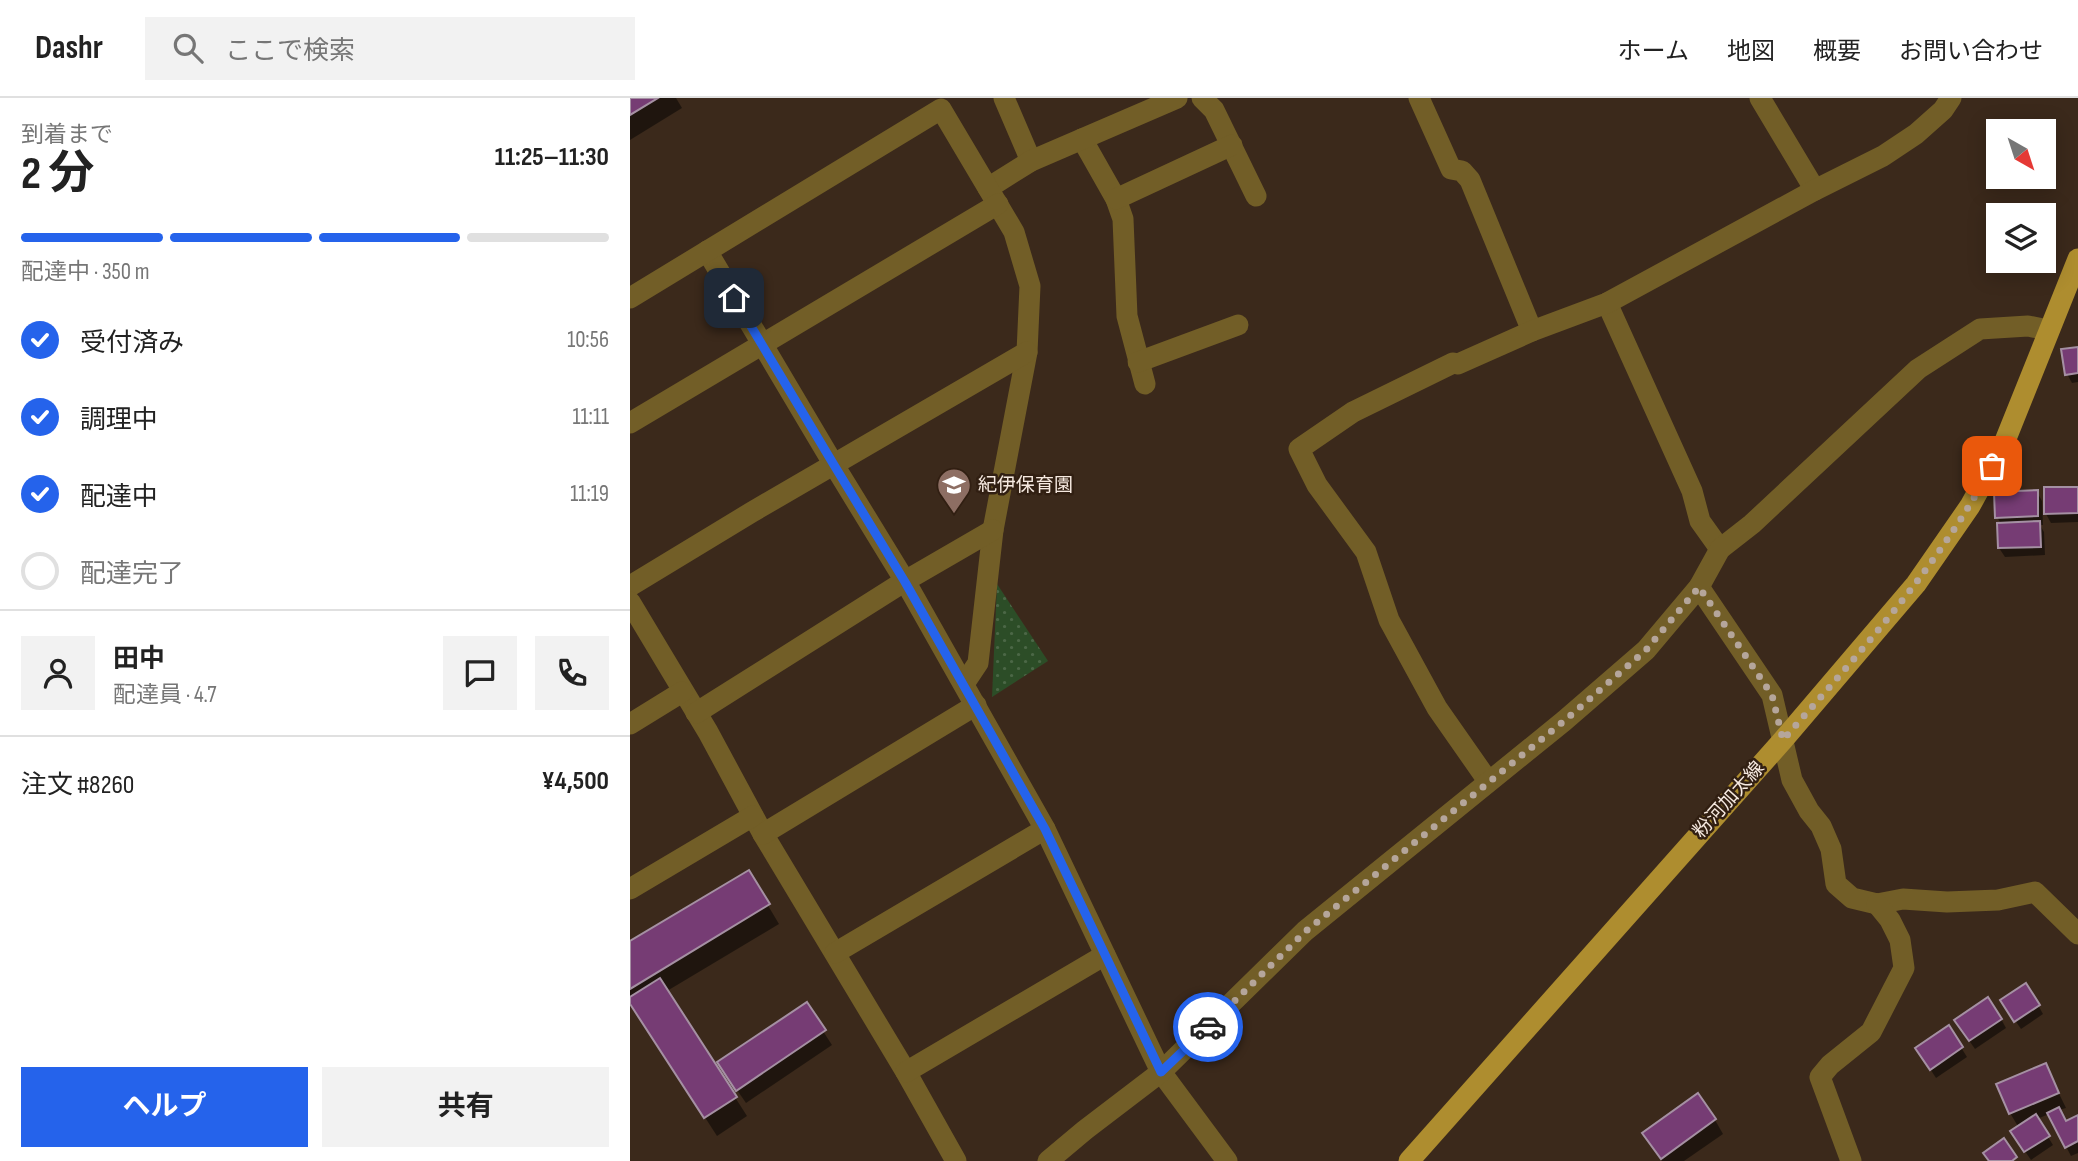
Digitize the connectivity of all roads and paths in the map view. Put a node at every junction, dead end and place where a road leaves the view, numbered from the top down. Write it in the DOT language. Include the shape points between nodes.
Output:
graph roads {
  1 [pos="1004,98"];
  2 [pos="1177,98"];
  3 [pos="1202,98"];
  4 [pos="1419,98"];
  5 [pos="1760,98"];
  6 [pos="1951,98"];
  7 [pos="1082,139"];
  8 [pos="1232,145"];
  9 [pos="1031,161"];
  10 [pos="1815,190"];
  11 [pos="993,196"];
  12 [pos="1256,196"];
  13 [pos="1116,199"];
  14 [pos="707,251"];
  15 [pos="2078,259"];
  16 [pos="630,298"];
  17 [pos="1607,303"];
  18 [pos="1238,325"];
  19 [pos="2048,330"];
  20 [pos="1532,331"];
  21 [pos="762,344"];
  22 [pos="1027,352"];
  23 [pos="1138,362"];
  24 [pos="1145,384"];
  25 [pos="630,423"];
  26 [pos="834,465"];
  27 [pos="993,530"];
  28 [pos="1720,549"];
  29 [pos="905,582"];
  30 [pos="630,586"];
  31 [pos="1699,587"];
  32 [pos="630,602"];
  33 [pos="964,684"];
  34 [pos="682,692"];
  35 [pos="976,705"];
  36 [pos="696,713"];
  37 [pos="630,724"];
  38 [pos="1783,740"];
  39 [pos="1488,781"];
  40 [pos="758,825"];
  41 [pos="1045,829"];
  42 [pos="630,889"];
  43 [pos="1877,904"];
  44 [pos="2078,934"];
  45 [pos="835,953"];
  46 [pos="1105,955"];
  47 [pos="906,1072"];
  48 [pos="1161,1072"];
  49 [pos="956,1161"];
  50 [pos="1048,1161"];
  51 [pos="1227,1161"];
  52 [pos="1409,1161"];
  53 [pos="1851,1161"];
  1 -- 9 [label="street"];
  2 -- 7 [label="street"];
  3 -- 8 [label="street" via="1214,110"];
  4 -- 20 [label="street" via="1451,169 1462,171 1470,180"];
  5 -- 10 [label="street"];
  6 -- 10 [label="street" via="1916,134"];
  7 -- 9 [label="street"];
  7 -- 13 [label="street"];
  8 -- 12 [label="street"];
  8 -- 13 [label="street"];
  9 -- 11 [label="street"];
  10 -- 17 [label="street"];
  11 -- 14 [label="street" via="940,109"];
  11 -- 21 [label="street"];
  11 -- 22 [label="street" via="1014,232 1030,286"];
  13 -- 23 [label="street" via="1123,219 1127,316"];
  14 -- 16 [label="street"];
  14 -- 21 [label="street"];
  15 -- 19 [label="main road, 粉河加太線"];
  17 -- 20 [label="street"];
  17 -- 28 [label="street" via="1692,491 1700,521"];
  18 -- 23 [label="street"];
  19 -- 28 [label="street" via="2028,326 1980,329 1918,369"];
  19 -- 38 [label="main road, 粉河加太線" via="2003,446 1970,506 1916,584"];
  20 -- 39 [label="street" via="1353,412 1299,449 1317,485 1366,552 1389,620 1437,708"];
  21 -- 25 [label="street"];
  21 -- 26 [label="street"];
  22 -- 26 [label="street"];
  22 -- 27 [label="street"];
  23 -- 24 [label="street"];
  26 -- 29 [label="street"];
  26 -- 30 [label="street"];
  27 -- 29 [label="street"];
  27 -- 33 [label="street" via="978,663"];
  28 -- 31 [label="street"];
  29 -- 33 [label="street"];
  29 -- 36 [label="street"];
  31 -- 38 [label="street" via="1772,695"];
  31 -- 39 [label="street" via="1646,650"];
  32 -- 34 [label="street"];
  33 -- 35 [label="street"];
  34 -- 36 [label="street"];
  34 -- 37 [label="street"];
  35 -- 40 [label="street"];
  35 -- 41 [label="street"];
  36 -- 40 [label="street"];
  38 -- 43 [label="street" via="1792,780 1831,849 1836,884 1852,898"];
  38 -- 52 [label="main road, 粉河加太線"];
  39 -- 48 [label="street" via="1306,931"];
  40 -- 42 [label="street"];
  40 -- 45 [label="street"];
  41 -- 45 [label="street"];
  41 -- 46 [label="street"];
  43 -- 44 [label="street" via="1903,899 1998,900 2035,892"];
  43 -- 53 [label="street" via="1900,940 1904,968 1871,1032 1820,1077"];
  45 -- 47 [label="street"];
  46 -- 47 [label="street"];
  46 -- 48 [label="street"];
  47 -- 49 [label="street"];
  48 -- 50 [label="street"];
  48 -- 51 [label="street"];
}
